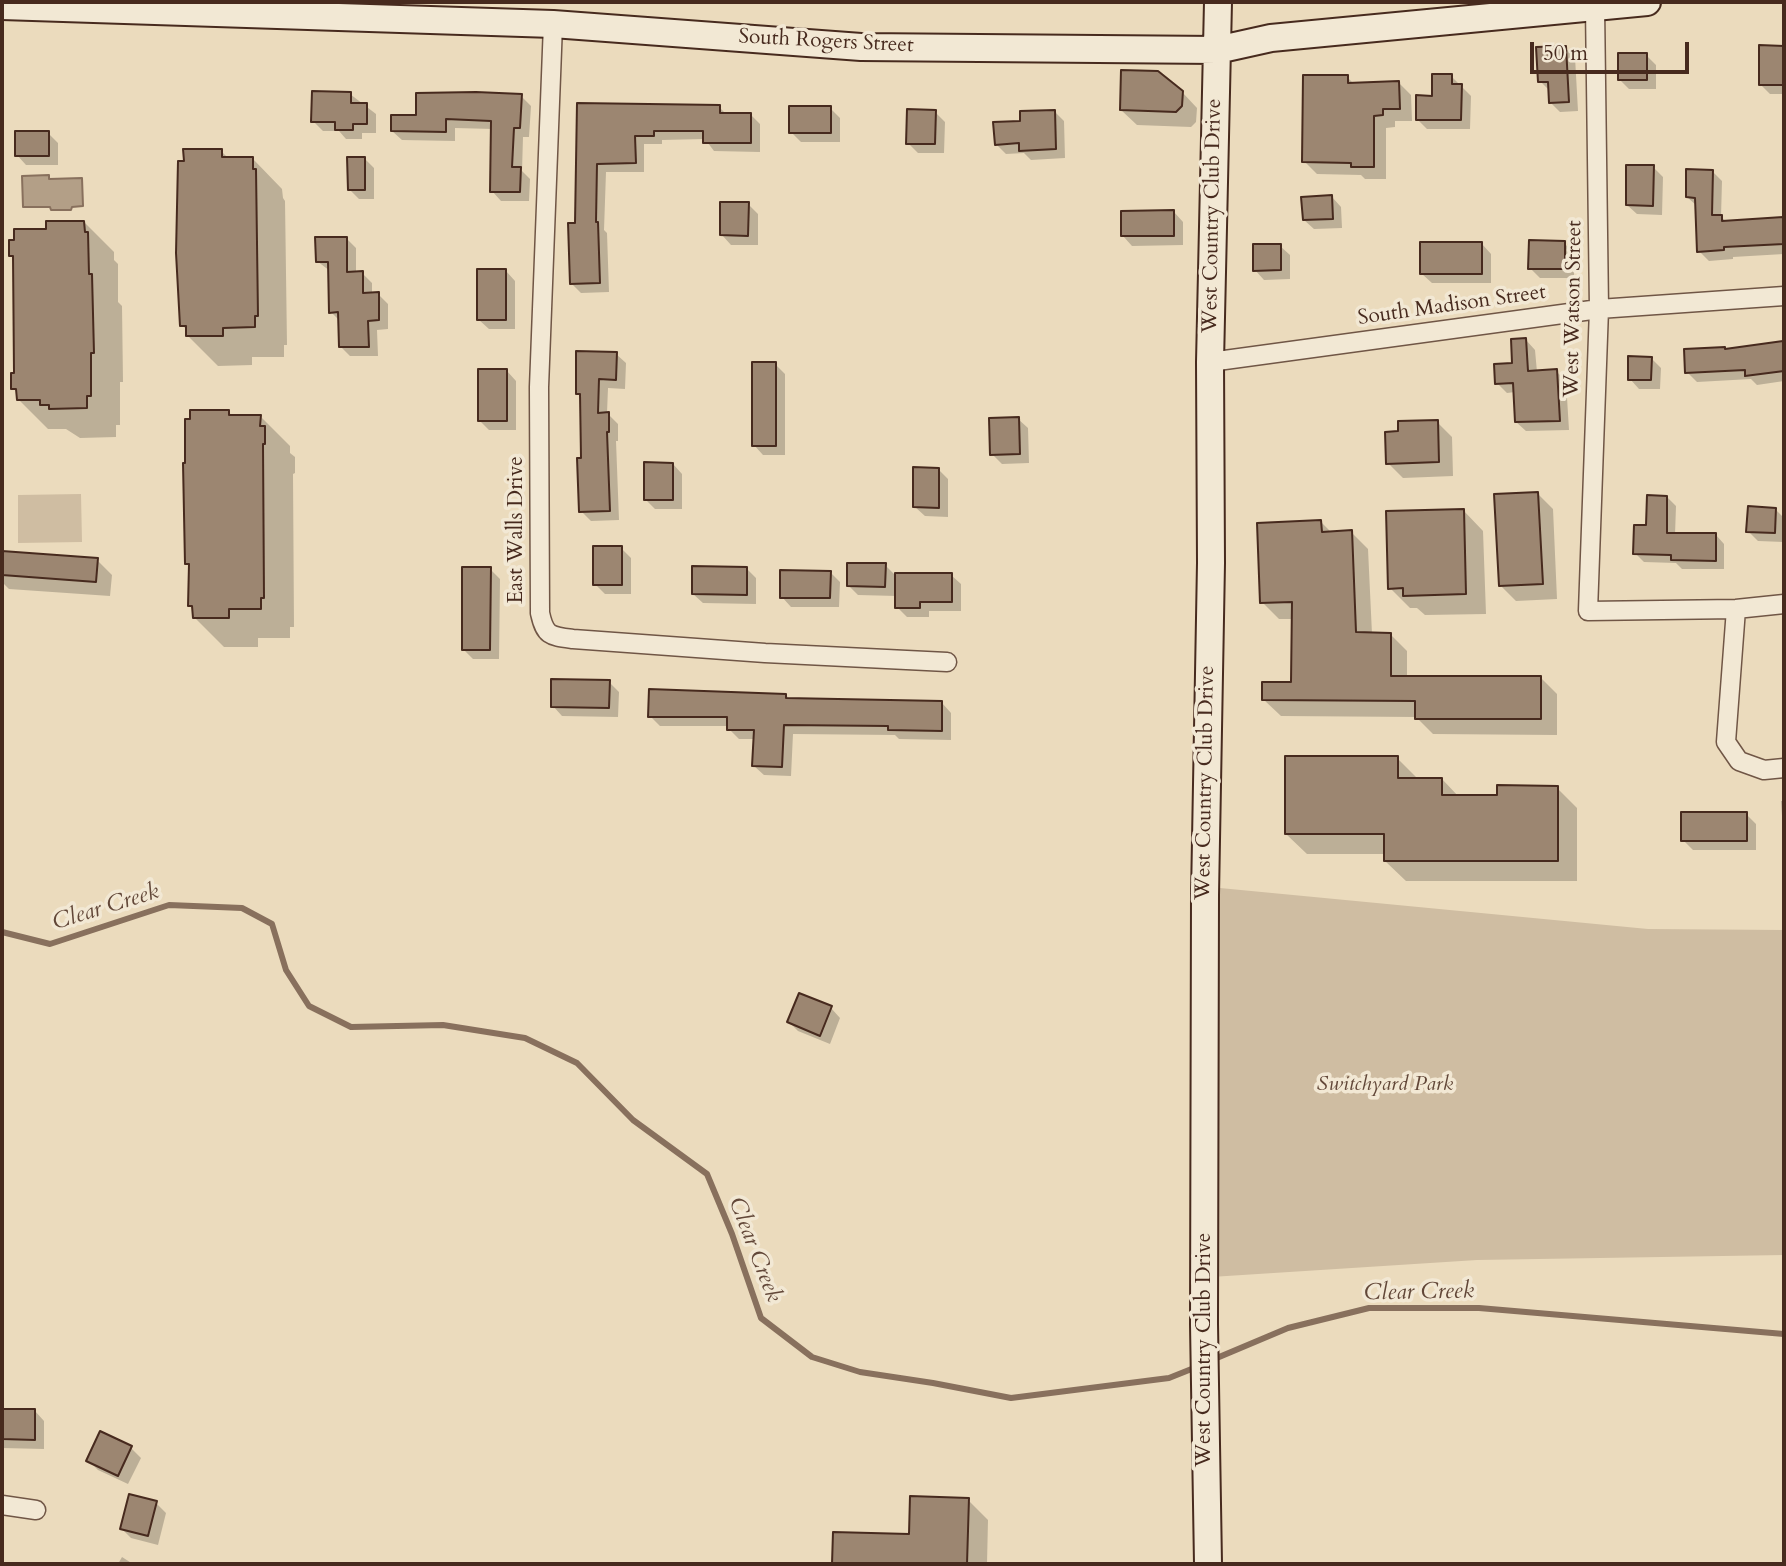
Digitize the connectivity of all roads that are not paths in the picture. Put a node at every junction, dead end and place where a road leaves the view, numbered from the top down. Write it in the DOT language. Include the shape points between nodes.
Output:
graph roads {
  1 [pos="1217,2"];
  2 [pos="1647,2"];
  3 [pos="2,6"];
  4 [pos="134,6"];
  5 [pos="1595,8"];
  6 [pos="553,24"];
  7 [pos="1217,50"];
  8 [pos="1784,296"];
  9 [pos="1599,309"];
  10 [pos="1210,362"];
  11 [pos="1784,604"];
  12 [pos="1736,609"];
  13 [pos="947,663"];
  14 [pos="1784,768"];
  15 [pos="2,1505"];
  16 [pos="36,1510"];
  17 [pos="1208,1564"];
  1 -- 7 [label="street, West Country Club Drive"];
  2 -- 5 [label="street, South Rogers Street"];
  3 -- 4 [label="street, South Rogers Street"];
  4 -- 6 [label="street, South Rogers Street"];
  5 -- 7 [label="street, South Rogers Street" via="1271,38"];
  5 -- 9 [label="street, West Watson Street"];
  6 -- 7 [label="street, South Rogers Street" via="861,47"];
  6 -- 13 [label="street, East Walls Drive" via="539,387 543,629 573,639"];
  7 -- 10 [label="street, West Country Club Drive"];
  8 -- 9 [label="street, South Madison Street"];
  9 -- 10 [label="street, South Madison Street"];
  9 -- 12 [label="street, West Watson Street" via="1588,611"];
  10 -- 17 [label="street, West Country Club Drive" via="1204,1324"];
  11 -- 12 [label="street"];
  12 -- 14 [label="street" via="1726,742 1739,761 1764,770"];
  15 -- 16 [label="street"];
}
